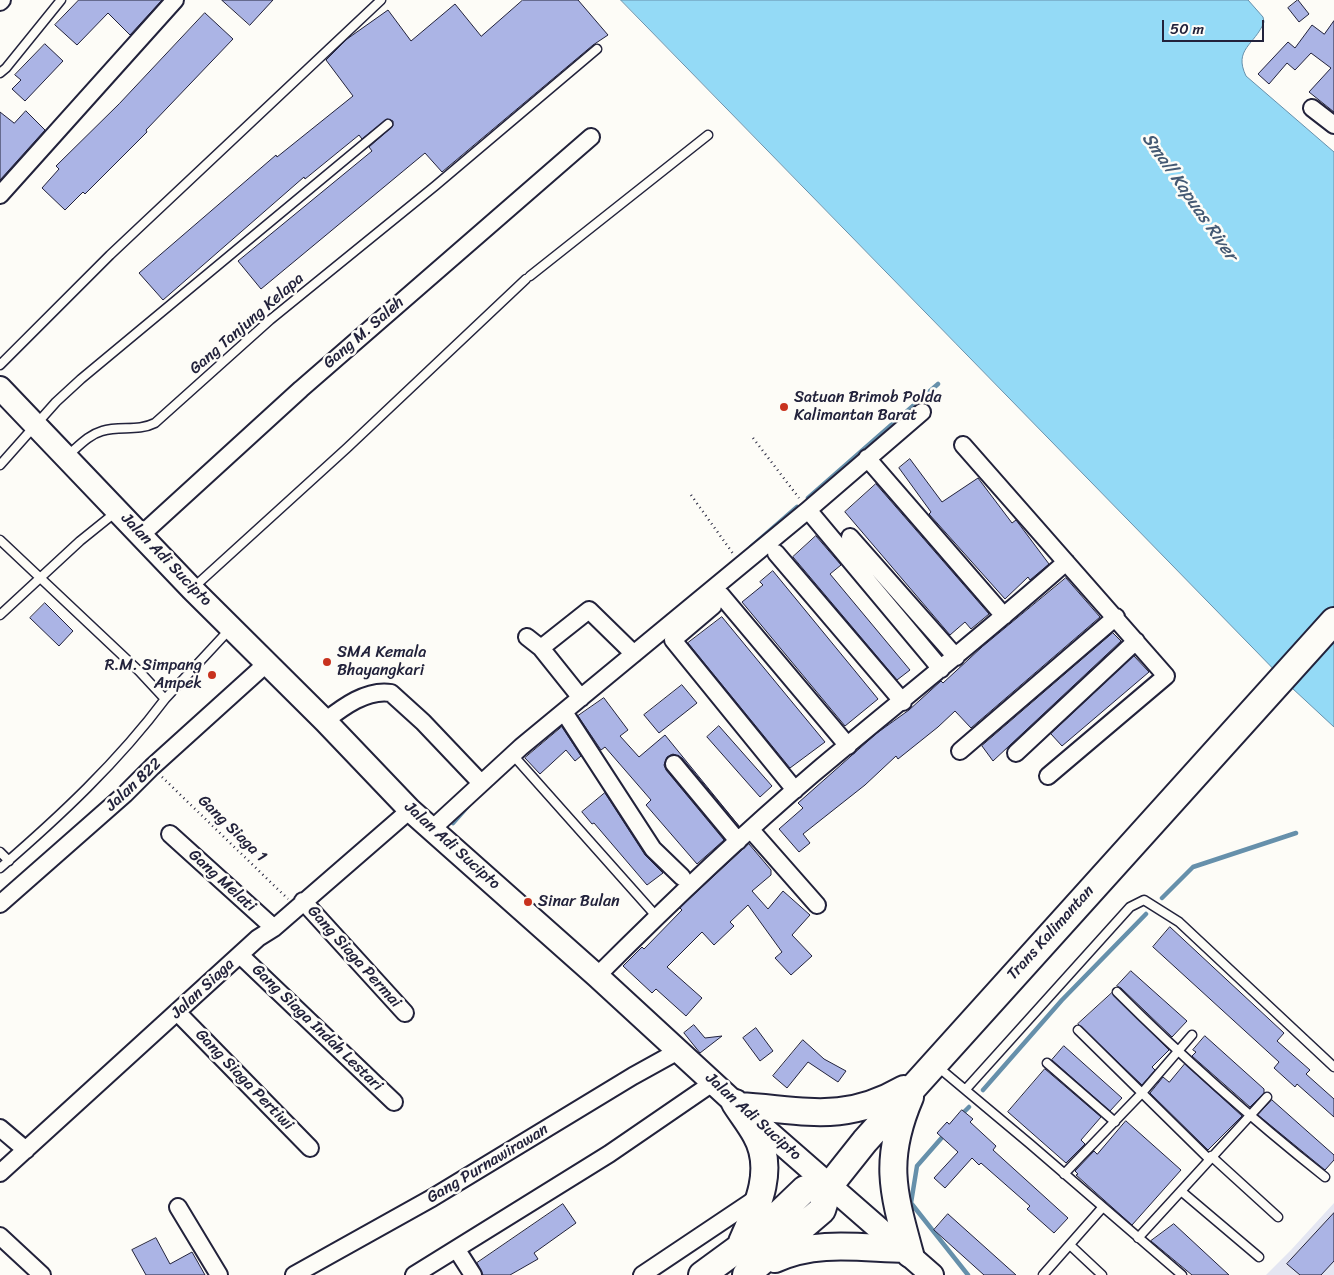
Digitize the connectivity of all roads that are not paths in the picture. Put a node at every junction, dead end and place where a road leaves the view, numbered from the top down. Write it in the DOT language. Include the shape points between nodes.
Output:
graph roads {
  1 [pos="61,0"];
  2 [pos="175,0"];
  3 [pos="381,0"];
  4 [pos="597,49"];
  5 [pos="0,73"];
  6 [pos="1312,108"];
  7 [pos="388,124"];
  8 [pos="1334,125"];
  9 [pos="708,135"];
  10 [pos="591,137"];
  11 [pos="0,195"];
  12 [pos="0,365"];
  13 [pos="0,388"];
  14 [pos="922,412"];
  15 [pos="37,425"];
  16 [pos="963,445"];
  17 [pos="68,456"];
  18 [pos="867,458"];
  19 [pos="0,465"];
  20 [pos="118,510"];
  21 [pos="808,510"];
  22 [pos="141,535"];
  23 [pos="850,537"];
  24 [pos="0,540"];
  25 [pos="776,553"];
  26 [pos="1066,562"];
  27 [pos="39,578"];
  28 [pos="192,590"];
  29 [pos="0,615"];
  30 [pos="1004,616"];
  31 [pos="1116,617"];
  32 [pos="1334,621"];
  33 [pos="232,628"];
  34 [pos="527,637"];
  35 [pos="1136,641"];
  36 [pos="541,648"];
  37 [pos="634,654"];
  38 [pos="956,657"];
  39 [pos="266,664"];
  40 [pos="941,669"];
  41 [pos="581,698"];
  42 [pos="165,699"];
  43 [pos="903,702"];
  44 [pos="564,712"];
  45 [pos="325,721"];
  46 [pos="848,746"];
  47 [pos="960,751"];
  48 [pos="1016,753"];
  49 [pos="512,754"];
  50 [pos="674,764"];
  51 [pos="1048,776"];
  52 [pos="481,783"];
  53 [pos="795,790"];
  54 [pos="410,810"];
  55 [pos="433,828"];
  56 [pos="751,830"];
  57 [pos="170,834"];
  58 [pos="738,841"];
  59 [pos="0,852"];
  60 [pos="9,861"];
  61 [pos="0,868"];
  62 [pos="682,877"];
  63 [pos="0,904"];
  64 [pos="299,904"];
  65 [pos="818,905"];
  66 [pos="657,918"];
  67 [pos="274,928"];
  68 [pos="240,955"];
  69 [pos="597,976"];
  70 [pos="1117,992"];
  71 [pos="178,1013"];
  72 [pos="405,1014"];
  73 [pos="1078,1030"];
  74 [pos="1192,1036"];
  75 [pos="680,1050"];
  76 [pos="1177,1052"];
  77 [pos="1047,1063"];
  78 [pos="1334,1067"];
  79 [pos="926,1072"];
  80 [pos="714,1082"];
  81 [pos="966,1089"];
  82 [pos="1142,1094"];
  83 [pos="1267,1096"];
  84 [pos="394,1102"];
  85 [pos="737,1104"];
  86 [pos="1249,1116"];
  87 [pos="1116,1122"];
  88 [pos="0,1128"];
  89 [pos="310,1148"];
  90 [pos="26,1150"];
  91 [pos="1210,1158"];
  92 [pos="0,1173"];
  93 [pos="1064,1174"];
  94 [pos="1324,1177"];
  95 [pos="830,1185"];
  96 [pos="1181,1190"];
  97 [pos="762,1194"];
  98 [pos="178,1207"];
  99 [pos="1102,1208"];
  100 [pos="1278,1217"];
  101 [pos="0,1236"];
  102 [pos="1138,1238"];
  103 [pos="1070,1246"];
  104 [pos="740,1248"];
  105 [pos="457,1250"];
  106 [pos="907,1252"];
  107 [pos="1259,1257"];
  108 [pos="751,1271"];
  109 [pos="42,1275"];
  110 [pos="219,1275"];
  111 [pos="294,1275"];
  112 [pos="414,1275"];
  113 [pos="473,1275"];
  114 [pos="642,1275"];
  115 [pos="702,1275"];
  116 [pos="932,1275"];
  117 [pos="1042,1275"];
  118 [pos="1102,1275"];
  119 [pos="1182,1275"];
  1 -- 5 [label="lane"];
  2 -- 11 [label="street"];
  3 -- 12 [label="lane" via="110,255"];
  4 -- 17 [label="lane, Gang Tanjung Kelapa" via="270,320 155,423 134,430 103,430 92,434"];
  6 -- 8 [label="street"];
  7 -- 15 [label="lane" via="81,379"];
  9 -- 28 [label="lane" via="528,278"];
  10 -- 22 [label="street, Gang M. Saleh" via="301,389"];
  13 -- 15 [label="main road, Jalan Adi Sucipto"];
  14 -- 18 [label="street"];
  15 -- 17 [label="main road, Jalan Adi Sucipto"];
  15 -- 19 [label="lane"];
  16 -- 26 [label="street"];
  17 -- 20 [label="main road, Jalan Adi Sucipto"];
  18 -- 21 [label="street"];
  18 -- 30 [label="street"];
  20 -- 22 [label="main road, Jalan Adi Sucipto"];
  20 -- 27 [label="lane"];
  21 -- 37 [label="street"];
  21 -- 40 [label="street"];
  22 -- 28 [label="main road, Jalan Adi Sucipto"];
  23 -- 38 [label="street"];
  24 -- 27 [label="lane"];
  25 -- 43 [label="street"];
  26 -- 30 [label="street"];
  26 -- 31 [label="street"];
  27 -- 29 [label="lane"];
  27 -- 42 [label="lane"];
  28 -- 33 [label="main road, Jalan Adi Sucipto"];
  30 -- 38 [label="street"];
  31 -- 35 [label="street"];
  31 -- 47 [label="street"];
  32 -- 79 [label="highway, Trans Kalimantan"];
  33 -- 39 [label="main road, Jalan Adi Sucipto"];
  33 -- 42 [label="lane"];
  34 -- 36 [label="street"];
  35 -- 48 [label="street"];
  35 -- 51 [label="street" via="1166,676"];
  36 -- 37 [label="street" via="589,610"];
  36 -- 41 [label="street"];
  37 -- 41 [label="street"];
  38 -- 40 [label="street"];
  39 -- 45 [label="main road, Jalan Adi Sucipto"];
  39 -- 63 [label="street, Jalan 822"];
  40 -- 43 [label="street"];
  41 -- 44 [label="street"];
  42 -- 60 [label="lane" via="104,771"];
  43 -- 46 [label="street"];
  44 -- 49 [label="street"];
  44 -- 62 [label="street" via="653,849"];
  45 -- 52 [label="street" via="351,702 374,694 391,693"];
  45 -- 54 [label="main road, Jalan Adi Sucipto"];
  46 -- 53 [label="street"];
  46 -- 53 [label="street" via="717,600 673,640"];
  49 -- 52 [label="street"];
  49 -- 66 [label="lane"];
  50 -- 58 [label="street"];
  52 -- 55 [label="street"];
  53 -- 56 [label="street"];
  54 -- 55 [label="main road, Jalan Adi Sucipto"];
  54 -- 64 [label="street, Jalan Siaga"];
  55 -- 69 [label="main road, Jalan Adi Sucipto"];
  56 -- 58 [label="street"];
  56 -- 65 [label="street"];
  57 -- 67 [label="street, Gang Melati"];
  58 -- 66 [label="street"];
  59 -- 60 [label="lane"];
  60 -- 61 [label="lane"];
  64 -- 67 [label="street, Jalan Siaga"];
  64 -- 72 [label="street, Gang Siaga Permai"];
  66 -- 69 [label="street"];
  67 -- 68 [label="street, Jalan Siaga"];
  68 -- 71 [label="street, Jalan Siaga"];
  68 -- 84 [label="street, Gang Siaga Indah Lestari"];
  69 -- 75 [label="main road, Jalan Adi Sucipto"];
  70 -- 76 [label="lane"];
  71 -- 89 [label="street, Gang Siaga Pertiwi"];
  71 -- 90 [label="street, Jalan Siaga"];
  73 -- 82 [label="lane"];
  74 -- 76 [label="lane"];
  75 -- 80 [label="main road, Jalan Adi Sucipto"];
  75 -- 111 [label="street, Gang Purnawirawan" via="432,1198"];
  76 -- 82 [label="lane"];
  76 -- 86 [label="lane"];
  77 -- 87 [label="lane"];
  78 -- 81 [label="lane" via="1178,922 1144,900 1130,907"];
  79 -- 81 [label="lane"];
  79 -- 85 [label="highway" via="867,1107 834,1113 810,1114"];
  79 -- 95 [label="highway, Trans Kalimantan"];
  79 -- 106 [label="highway" via="898,1131 892,1170"];
  80 -- 85 [label="main road, Jalan Adi Sucipto"];
  80 -- 105 [label="street" via="609,1154"];
  81 -- 93 [label="lane"];
  82 -- 87 [label="lane"];
  82 -- 91 [label="lane"];
  83 -- 86 [label="lane"];
  85 -- 95 [label="main road, Jalan Adi Sucipto"];
  85 -- 97 [label="highway" via="762,1150"];
  86 -- 91 [label="lane"];
  86 -- 94 [label="lane"];
  87 -- 93 [label="lane"];
  88 -- 90 [label="street"];
  90 -- 92 [label="street, Jalan Siaga"];
  91 -- 96 [label="lane"];
  91 -- 100 [label="lane"];
  93 -- 99 [label="lane"];
  95 -- 104 [label="highway" via="805,1189"];
  95 -- 106 [label="main road, Jalan Adi Sucipto"];
  95 -- 108 [label="highway" via="822,1210"];
  96 -- 102 [label="lane"];
  96 -- 107 [label="lane"];
  97 -- 104 [label="highway"];
  97 -- 114 [label="street"];
  98 -- 110 [label="street"];
  99 -- 102 [label="lane"];
  99 -- 103 [label="lane"];
  101 -- 109 [label="street"];
  102 -- 119 [label="lane"];
  103 -- 117 [label="lane"];
  103 -- 118 [label="lane"];
  104 -- 115 [label="highway"];
  105 -- 112 [label="street"];
  105 -- 113 [label="street"];
  106 -- 108 [label="highway" via="819,1246 780,1256"];
  106 -- 116 [label="main road, Jalan Adi Sucipto"];
}
